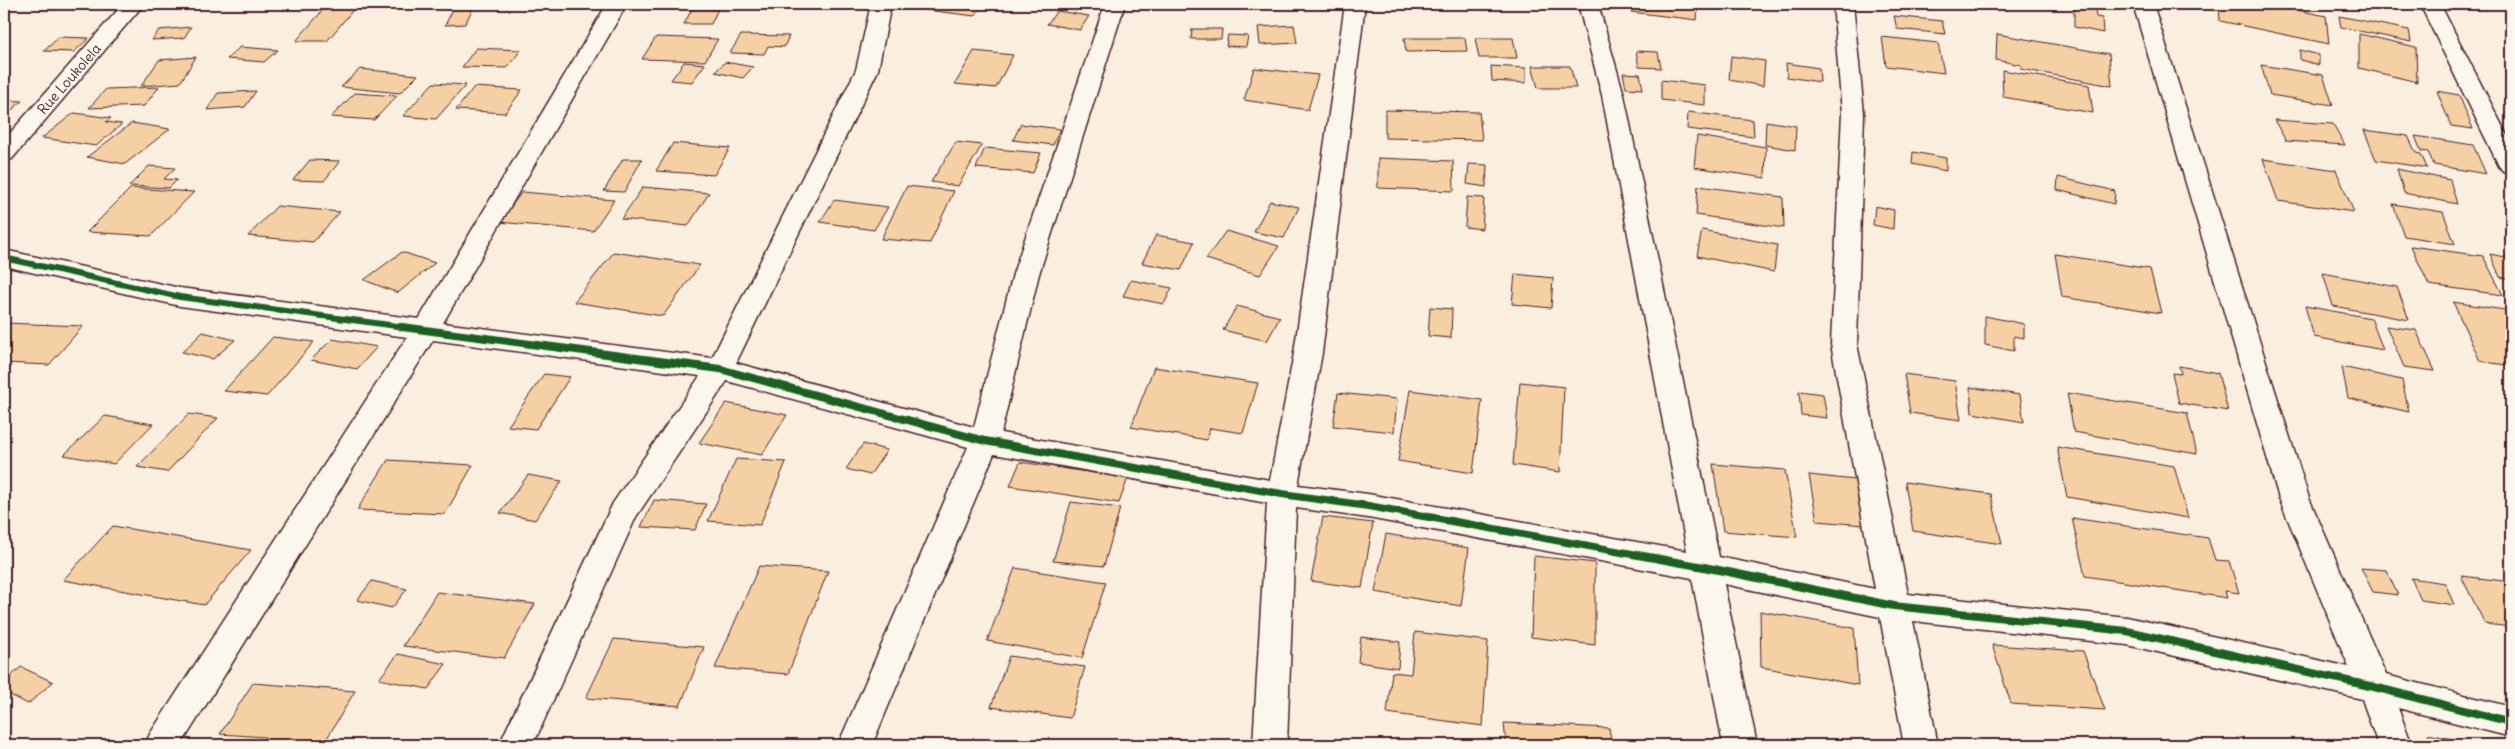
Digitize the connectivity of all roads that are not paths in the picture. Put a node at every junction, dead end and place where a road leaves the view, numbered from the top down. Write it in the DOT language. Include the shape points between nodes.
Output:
graph roads {
  1 [pos="134,4"];
  2 [pos="617,4"];
  3 [pos="881,4"];
  4 [pos="1115,4"];
  5 [pos="1355,4"];
  6 [pos="1588,4"];
  7 [pos="1843,4"];
  8 [pos="2143,4"];
  9 [pos="2430,4"];
  10 [pos="4,154"];
  11 [pos="2511,166"];
  12 [pos="4,258"];
  13 [pos="425,331"];
  14 [pos="720,369"];
  15 [pos="985,441"];
  16 [pos="1282,494"];
  17 [pos="1704,567"];
  18 [pos="1894,606"];
  19 [pos="2374,687"];
  20 [pos="2511,722"];
  21 [pos="162,745"];
  22 [pos="516,745"];
  23 [pos="855,745"];
  24 [pos="1270,745"];
  25 [pos="1740,745"];
  26 [pos="1921,745"];
  27 [pos="2395,745"];
  1 -- 10 [label="street, Rue Loukolela"];
  2 -- 13 [label="street"];
  3 -- 14 [label="street" via="866,70"];
  4 -- 15 [label="street" via="1026,274"];
  5 -- 16 [label="street" via="1308,353"];
  6 -- 17 [label="street" via="1612,95"];
  7 -- 18 [label="street" via="1853,113 1844,344"];
  8 -- 19 [label="street" via="2294,498"];
  9 -- 11 [label="street"];
  12 -- 13 [label="street" via="180,297"];
  13 -- 14 [label="street"];
  13 -- 21 [label="street"];
  14 -- 15 [label="street"];
  14 -- 22 [label="street" via="624,511"];
  15 -- 16 [label="street"];
  15 -- 23 [label="street"];
  16 -- 17 [label="street" via="1368,506"];
  16 -- 24 [label="street"];
  17 -- 18 [label="street"];
  17 -- 25 [label="street"];
  18 -- 19 [label="street" via="2128,631"];
  18 -- 26 [label="street"];
  19 -- 20 [label="street"];
  19 -- 27 [label="street"];
}
